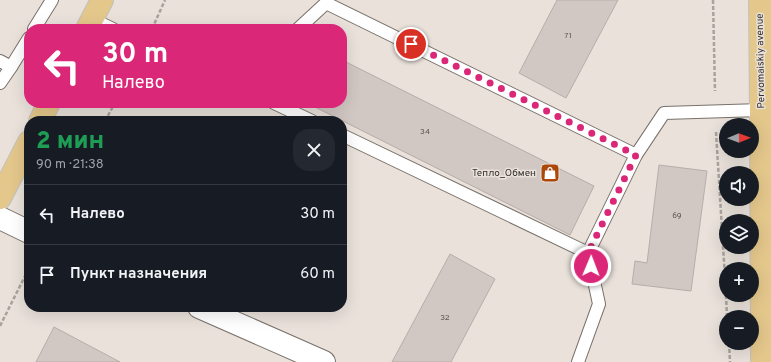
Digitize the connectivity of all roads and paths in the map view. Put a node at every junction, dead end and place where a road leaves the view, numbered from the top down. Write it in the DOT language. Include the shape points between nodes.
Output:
graph roads {
  1 [pos="52,0"];
  2 [pos="102,0"];
  3 [pos="165,0"];
  4 [pos="760,0"];
  5 [pos="325,1"];
  6 [pos="37,24"];
  7 [pos="90,24"];
  8 [pos="154,24"];
  9 [pos="303,24"];
  10 [pos="24,46"];
  11 [pos="0,61"];
  12 [pos="766,62"];
  13 [pos="11,67"];
  14 [pos="0,82"];
  15 [pos="285,108"];
  16 [pos="761,110"];
  17 [pos="301,116"];
  18 [pos="347,137"];
  19 [pos="24,152"];
  20 [pos="636,155"];
  21 [pos="0,198"];
  22 [pos="0,218"];
  23 [pos="24,230"];
  24 [pos="588,253"];
  25 [pos="24,278"];
  26 [pos="227,312"];
  27 [pos="0,326"];
  28 [pos="729,350"];
  29 [pos="324,362"];
  30 [pos="578,362"];
  31 [pos="730,362"];
  32 [pos="762,362"];
  1 -- 6 [label="lane"];
  2 -- 7 [label="main road"];
  3 -- 8 [label="path"];
  4 -- 12 [label="main road, Pervomaiskiy avenue"];
  5 -- 9 [label="lane"];
  5 -- 20 [label="lane"];
  10 -- 13 [label="lane"];
  11 -- 13 [label="lane"];
  12 -- 16 [label="main road, Pervomaiskiy avenue"];
  13 -- 14 [label="lane"];
  15 -- 17 [label="lane"];
  16 -- 20 [label="lane" via="664,114"];
  16 -- 32 [label="main road, Pervomaiskiy avenue"];
  18 -- 24 [label="lane"];
  19 -- 21 [label="main road"];
  20 -- 24 [label="lane"];
  22 -- 23 [label="street"];
  24 -- 30 [label="lane" via="599,304"];
  25 -- 27 [label="path"];
  26 -- 29 [label="street"];
  28 -- 31 [label="path"];
}
